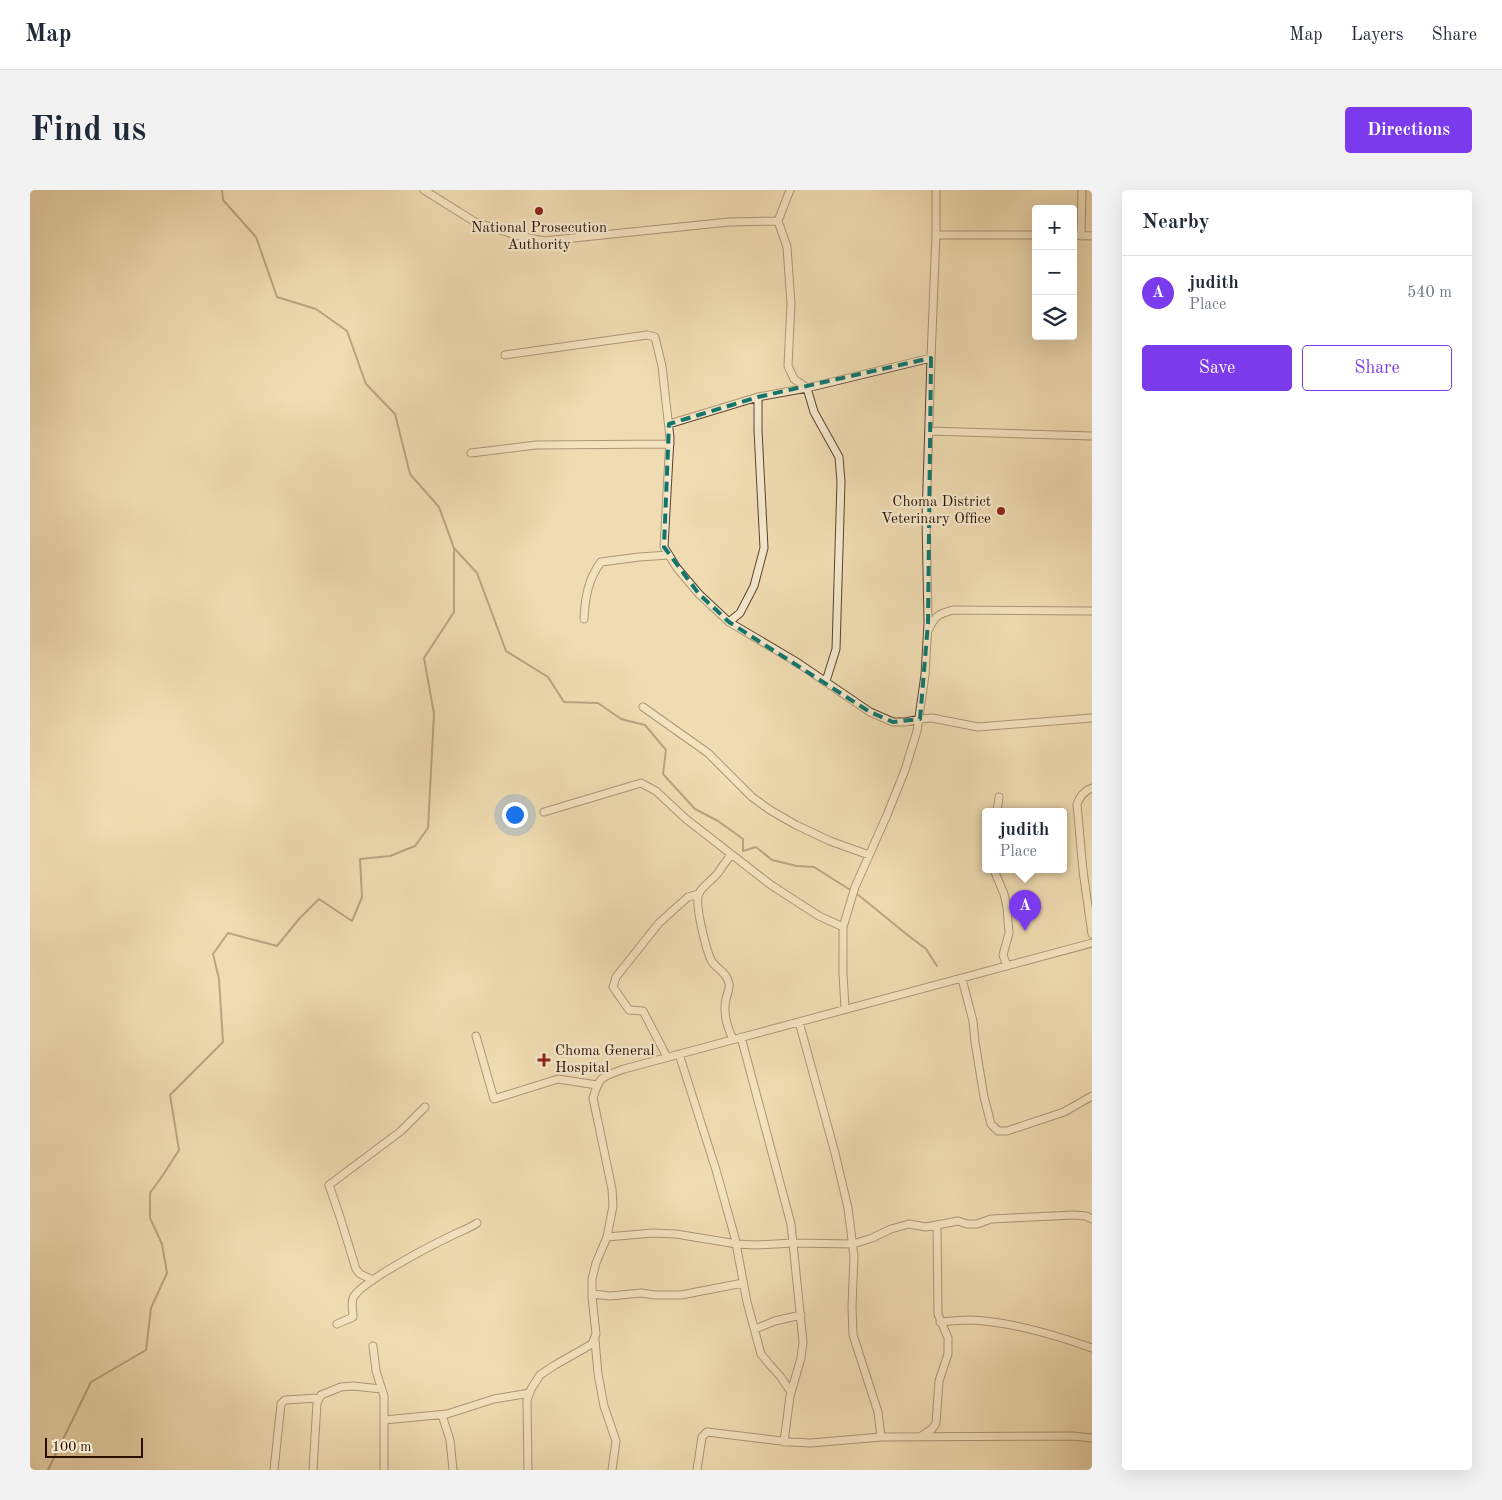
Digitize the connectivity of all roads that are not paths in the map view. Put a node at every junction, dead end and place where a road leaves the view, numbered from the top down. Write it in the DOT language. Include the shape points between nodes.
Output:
graph roads {
  1 [pos="424,190"];
  2 [pos="790,190"];
  3 [pos="936,190"];
  4 [pos="1082,190"];
  5 [pos="778,222"];
  6 [pos="936,235"];
  7 [pos="1032,235"];
  8 [pos="1077,236"];
  9 [pos="1092,236"];
  10 [pos="506,355"];
  11 [pos="930,358"];
  12 [pos="807,388"];
  13 [pos="758,397"];
  14 [pos="669,424"];
  15 [pos="929,431"];
  16 [pos="1092,436"];
  17 [pos="670,444"];
  18 [pos="471,453"];
  19 [pos="669,555"];
  20 [pos="1092,611"];
  21 [pos="584,619"];
  22 [pos="729,622"];
  23 [pos="927,634"];
  24 [pos="826,681"];
  25 [pos="643,707"];
  26 [pos="920,718"];
  27 [pos="1092,718"];
  28 [pos="1092,788"];
  29 [pos="999,797"];
  30 [pos="998,808"];
  31 [pos="544,812"];
  32 [pos="731,855"];
  33 [pos="869,855"];
  34 [pos="995,873"];
  35 [pos="699,894"];
  36 [pos="843,927"];
  37 [pos="1092,934"];
  38 [pos="1092,943"];
  39 [pos="1007,966"];
  40 [pos="962,979"];
  41 [pos="845,1009"];
  42 [pos="799,1022"];
  43 [pos="476,1036"];
  44 [pos="741,1037"];
  45 [pos="733,1039"];
  46 [pos="679,1054"];
  47 [pos="667,1058"];
  48 [pos="597,1084"];
  49 [pos="1092,1096"];
  50 [pos="425,1107"];
  51 [pos="1092,1220"];
  52 [pos="477,1223"];
  53 [pos="937,1225"];
  54 [pos="607,1237"];
  55 [pos="794,1243"];
  56 [pos="737,1244"];
  57 [pos="853,1244"];
  58 [pos="372,1280"];
  59 [pos="743,1282"];
  60 [pos="592,1294"];
  61 [pos="801,1315"];
  62 [pos="940,1322"];
  63 [pos="337,1324"];
  64 [pos="755,1329"];
  65 [pos="595,1340"];
  66 [pos="374,1346"];
  67 [pos="1092,1348"];
  68 [pos="381,1389"];
  69 [pos="530,1392"];
  70 [pos="791,1392"];
  71 [pos="318,1398"];
  72 [pos="442,1415"];
  73 [pos="384,1420"];
  74 [pos="881,1437"];
  75 [pos="920,1437"];
  76 [pos="1092,1438"];
  77 [pos="784,1442"];
  78 [pos="274,1470"];
  79 [pos="313,1470"];
  80 [pos="384,1470"];
  81 [pos="453,1470"];
  82 [pos="528,1470"];
  83 [pos="612,1470"];
  84 [pos="697,1470"];
  1 -- 5 [label="street" via="475,222 544,241 729,222"];
  2 -- 5 [label="street"];
  3 -- 6 [label="street"];
  4 -- 8 [label="street"];
  5 -- 12 [label="street" via="787,247 790,294 788,366 794,380"];
  6 -- 7 [label="street"];
  6 -- 11 [label="street"];
  8 -- 9 [label="street"];
  10 -- 14 [label="street" via="647,335 654,337 662,366"];
  11 -- 12 [label="street"];
  11 -- 15 [label="street"];
  12 -- 13 [label="street"];
  12 -- 24 [label="street" via="814,412 839,457 841,482 836,648"];
  13 -- 14 [label="street"];
  13 -- 22 [label="street" via="764,548 754,586 740,613"];
  14 -- 17 [label="street"];
  15 -- 16 [label="street"];
  15 -- 23 [label="street"];
  17 -- 18 [label="street" via="536,445"];
  17 -- 19 [label="street" via="664,546"];
  19 -- 21 [label="street" via="601,562 593,573 585,598"];
  19 -- 22 [label="street" via="699,594"];
  20 -- 23 [label="street" via="953,610 939,614"];
  22 -- 24 [label="street"];
  23 -- 26 [label="street"];
  24 -- 26 [label="street" via="870,712 893,722"];
  25 -- 33 [label="street" via="708,752 752,797 770,810 830,841"];
  26 -- 27 [label="street" via="978,728"];
  26 -- 33 [label="street" via="905,770"];
  28 -- 37 [label="street" via="1085,791 1077,804"];
  29 -- 30 [label="street"];
  31 -- 32 [label="street" via="641,783 656,791"];
  32 -- 35 [label="street"];
  32 -- 36 [label="street" via="819,916"];
  33 -- 36 [label="street" via="851,897"];
  34 -- 39 [label="street" via="1007,907 1009,933 1003,955"];
  35 -- 45 [label="street" via="698,911 709,954 729,983 726,1018"];
  35 -- 47 [label="street" via="688,897 659,923 616,977 613,987 629,1010 643,1011"];
  36 -- 41 [label="street"];
  38 -- 39 [label="street"];
  39 -- 40 [label="street"];
  40 -- 41 [label="street"];
  40 -- 49 [label="street" via="973,1021 984,1097 995,1130 1003,1132 1064,1112"];
  41 -- 42 [label="street"];
  42 -- 44 [label="street"];
  42 -- 57 [label="street" via="844,1190"];
  43 -- 48 [label="street" via="494,1099 558,1079"];
  44 -- 45 [label="street"];
  44 -- 55 [label="street"];
  45 -- 46 [label="street"];
  46 -- 47 [label="street"];
  46 -- 56 [label="street"];
  47 -- 48 [label="street" via="602,1077"];
  48 -- 54 [label="street" via="593,1098 613,1206"];
  50 -- 58 [label="street" via="401,1131 329,1186 356,1269"];
  51 -- 53 [label="street" via="1086,1216 1074,1216"];
  52 -- 58 [label="street"];
  53 -- 57 [label="street" via="909,1224"];
  53 -- 62 [label="street"];
  54 -- 56 [label="street" via="676,1234"];
  54 -- 60 [label="street" via="596,1263"];
  55 -- 56 [label="street"];
  55 -- 57 [label="street"];
  55 -- 61 [label="street"];
  56 -- 59 [label="street"];
  57 -- 74 [label="street" via="852,1330 878,1412"];
  58 -- 63 [label="street" via="354,1296 353,1317"];
  59 -- 60 [label="street" via="681,1295"];
  59 -- 64 [label="street"];
  60 -- 65 [label="street"];
  61 -- 64 [label="street"];
  61 -- 70 [label="street" via="802,1348"];
  62 -- 67 [label="street" via="971,1320 1010,1326 1048,1333"];
  62 -- 75 [label="street" via="948,1338 948,1354 939,1381 936,1423"];
  64 -- 70 [label="street" via="761,1354"];
  65 -- 69 [label="street" via="540,1375"];
  65 -- 83 [label="street" via="604,1406 616,1441"];
  66 -- 68 [label="street"];
  68 -- 71 [label="street" via="341,1387"];
  68 -- 73 [label="street"];
  69 -- 72 [label="street"];
  69 -- 82 [label="street" via="527,1400"];
  70 -- 77 [label="street"];
  71 -- 78 [label="street" via="285,1400 281,1404"];
  71 -- 79 [label="street"];
  72 -- 73 [label="street"];
  72 -- 81 [label="street" via="450,1440"];
  73 -- 80 [label="street"];
  74 -- 75 [label="street"];
  74 -- 77 [label="street"];
  75 -- 76 [label="street"];
  77 -- 84 [label="street" via="707,1432 702,1437"];
}
